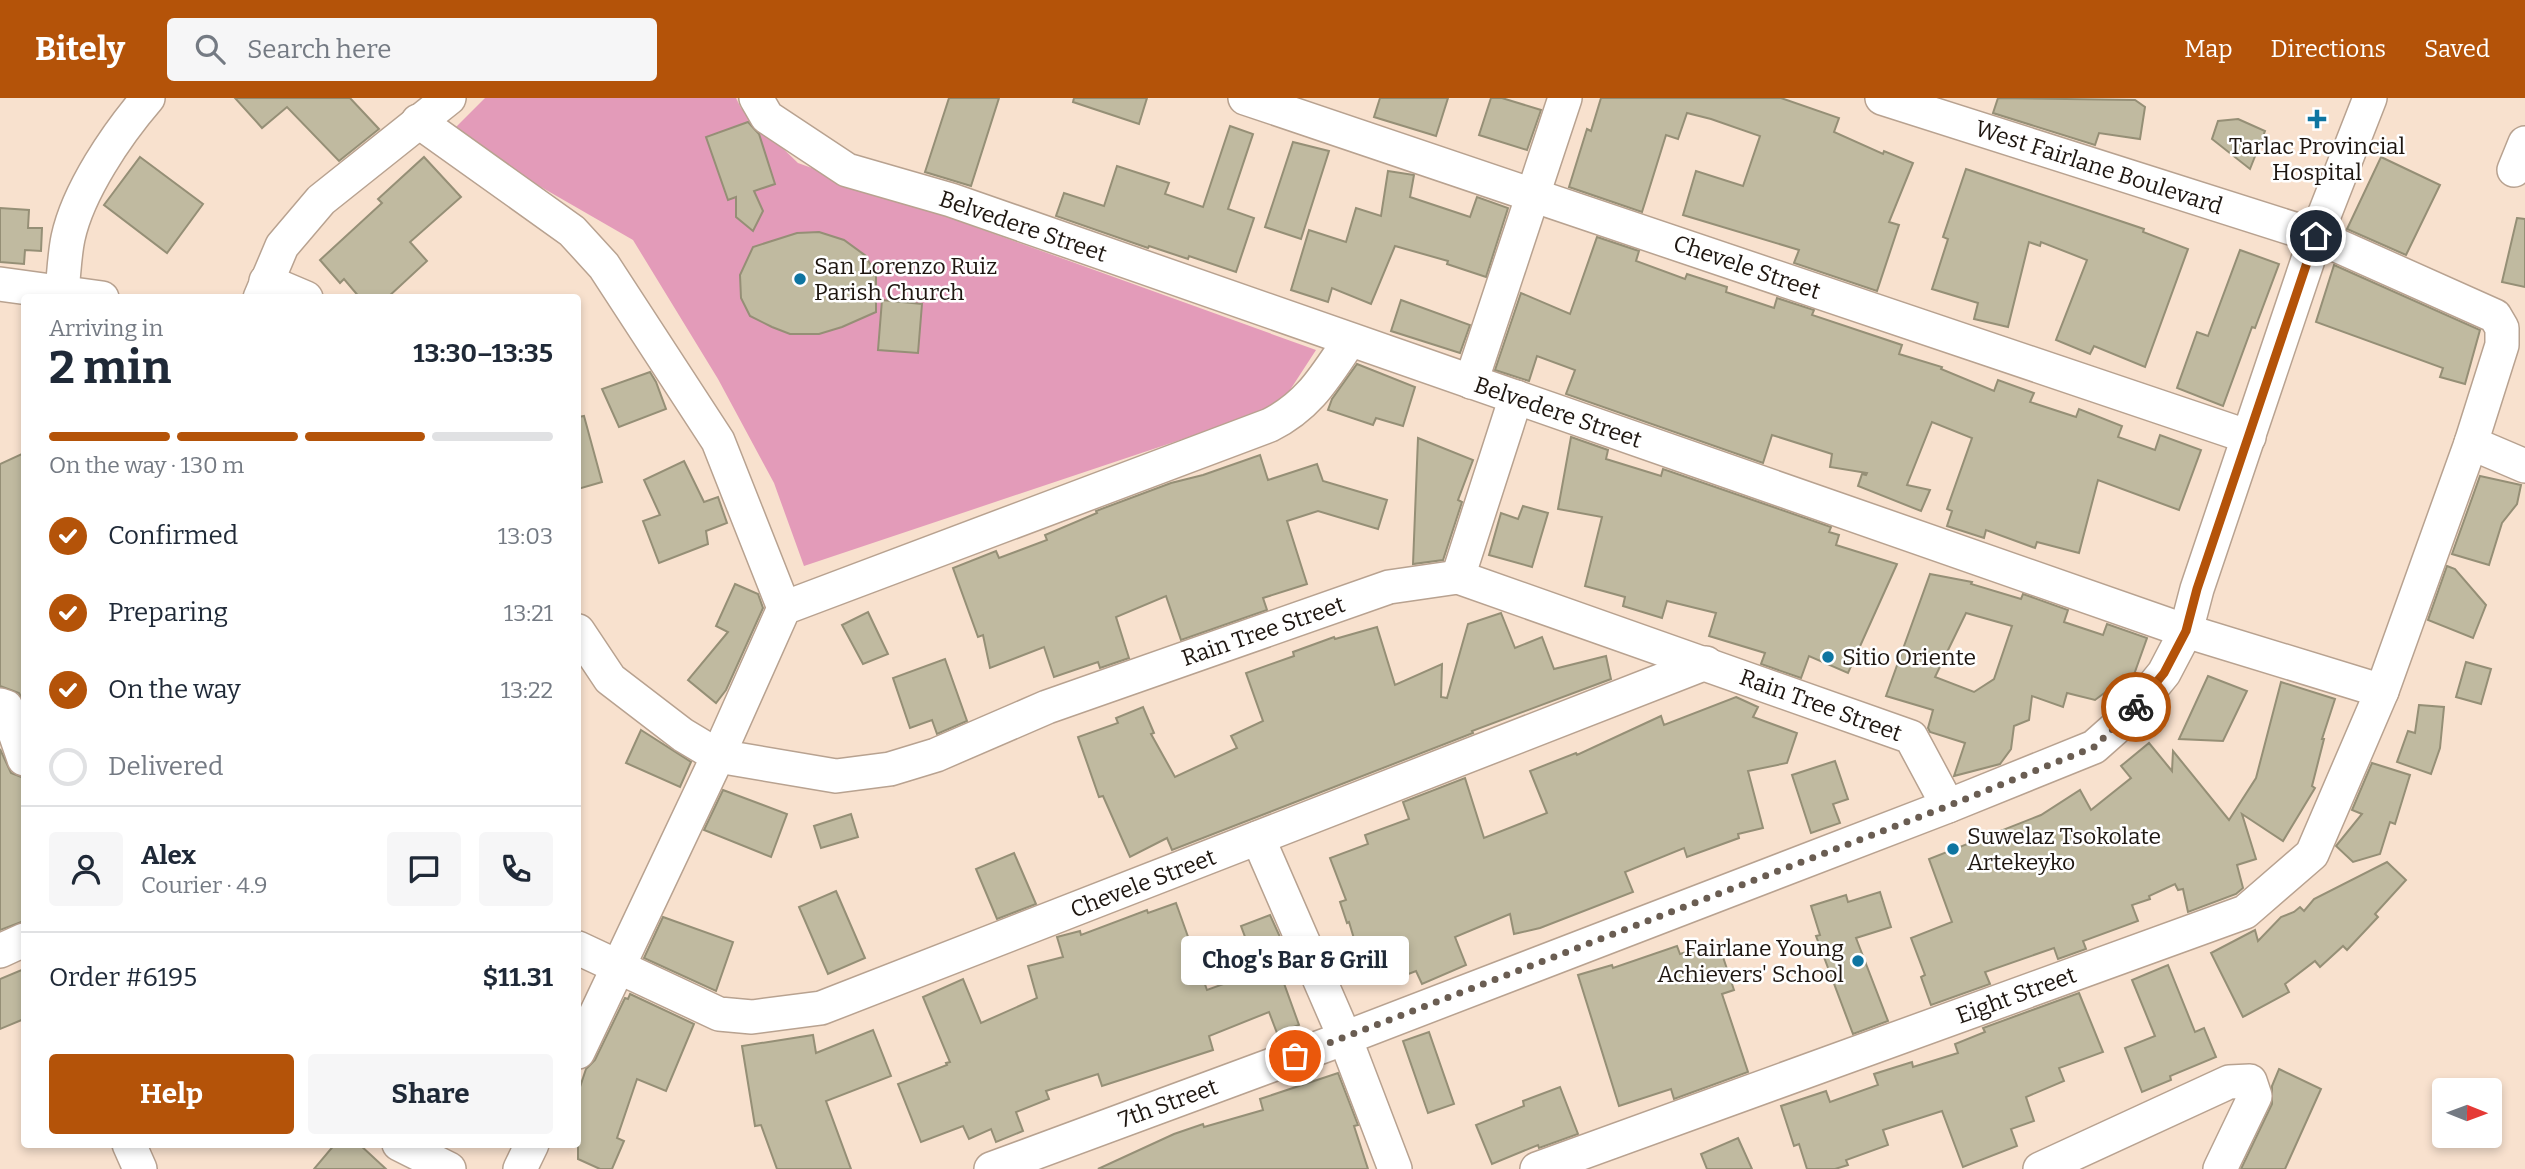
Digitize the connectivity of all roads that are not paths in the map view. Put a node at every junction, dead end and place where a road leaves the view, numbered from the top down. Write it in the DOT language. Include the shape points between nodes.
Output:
graph roads {
  1 [pos="148,98"];
  2 [pos="449,98"];
  3 [pos="756,98"];
  4 [pos="1245,98"];
  5 [pos="1565,98"];
  6 [pos="1882,98"];
  7 [pos="2370,98"];
  8 [pos="418,121"];
  9 [pos="1533,195"];
  10 [pos="2316,236"];
  11 [pos="0,284"];
  12 [pos="263,289"];
  13 [pos="56,294"];
  14 [pos="62,294"];
  15 [pos="287,294"];
  16 [pos="1350,340"];
  17 [pos="1471,382"];
  18 [pos="1516,397"];
  19 [pos="2249,437"];
  20 [pos="2471,443"];
  21 [pos="2525,466"];
  22 [pos="1458,578"];
  23 [pos="784,608"];
  24 [pos="2186,631"];
  25 [pos="581,636"];
  26 [pos="1706,663"];
  27 [pos="2382,691"];
  28 [pos="0,705"];
  29 [pos="21,750"];
  30 [pos="718,756"];
  31 [pos="1948,806"];
  32 [pos="1258,838"];
  33 [pos="21,941"];
  34 [pos="581,949"];
  35 [pos="0,951"];
  36 [pos="619,967"];
  37 [pos="1345,1038"];
  38 [pos="581,1046"];
  39 [pos="131,1148"];
  40 [pos="407,1148"];
  41 [pos="530,1148"];
  42 [pos="2044,1168"];
  43 [pos="140,1169"];
  44 [pos="449,1169"];
  45 [pos="520,1169"];
  46 [pos="991,1169"];
  47 [pos="1395,1169"];
  48 [pos="1537,1169"];
  49 [pos="2220,1169"];
  1 -- 14 [label="street" via="122,128 88,187 68,237"];
  2 -- 8 [label="street"];
  3 -- 16 [label="street, Belvedere Street" via="767,117 847,170 951,200"];
  4 -- 9 [label="street, Chevele Street"];
  5 -- 9 [label="street"];
  6 -- 10 [label="street, West Fairlane Boulevard"];
  7 -- 10 [label="street, 7th Street"];
  8 -- 12 [label="street" via="321,200 282,246"];
  8 -- 23 [label="street" via="572,231 604,266 718,441"];
  9 -- 17 [label="street"];
  9 -- 19 [label="street, Chevele Street"];
  10 -- 19 [label="street, 7th Street"];
  10 -- 20 [label="street, West Fairlane Boulevard" via="2495,316 2502,328 2502,345"];
  11 -- 13 [label="street"];
  12 -- 15 [label="street"];
  16 -- 17 [label="street, Belvedere Street"];
  16 -- 23 [label="street" via="1313,394 1270,425"];
  17 -- 18 [label="street, Belvedere Street"];
  18 -- 22 [label="street"];
  18 -- 24 [label="street, Belvedere Street"];
  19 -- 24 [label="street, 7th Street"];
  20 -- 21 [label="street"];
  20 -- 27 [label="street, Eight Street"];
  22 -- 26 [label="street, Rain Tree Street"];
  22 -- 30 [label="street, Rain Tree Street" via="1389,587 1047,707 936,755 890,769 836,776"];
  23 -- 30 [label="street"];
  24 -- 27 [label="street, Belvedere Street"];
  24 -- 31 [label="street, 7th Street" via="2164,673 2129,716 2094,747"];
  25 -- 30 [label="street, Rain Tree Street" via="610,679"];
  26 -- 31 [label="street, Rain Tree Street" via="1911,737"];
  26 -- 32 [label="street, Chevele Street"];
  27 -- 48 [label="street, Eight Street" via="2312,854 2245,912"];
  28 -- 29 [label="street" via="6,707"];
  30 -- 36 [label="street"];
  31 -- 37 [label="street, 7th Street"];
  32 -- 36 [label="street, Chevele Street" via="821,1008 752,1017 719,1014"];
  32 -- 37 [label="street"];
  33 -- 35 [label="street"];
  34 -- 36 [label="street, Chevele Street"];
  36 -- 38 [label="street"];
  37 -- 46 [label="street, 7th Street"];
  37 -- 47 [label="street"];
  39 -- 43 [label="street"];
  40 -- 44 [label="street"];
  41 -- 45 [label="street"];
  42 -- 49 [label="street" via="2229,1082 2250,1081 2255,1096"];
}
